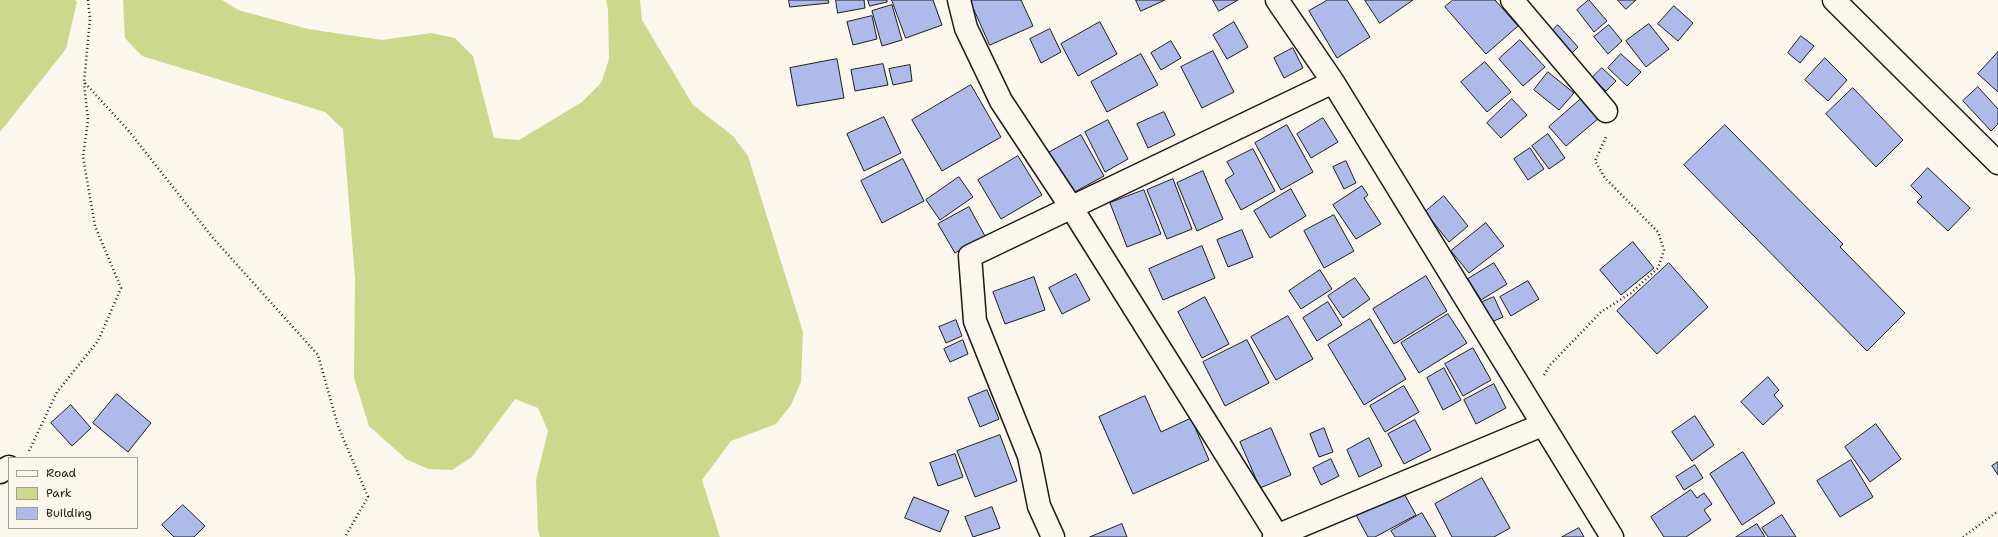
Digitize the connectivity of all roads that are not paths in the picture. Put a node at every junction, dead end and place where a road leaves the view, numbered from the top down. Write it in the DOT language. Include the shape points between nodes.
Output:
graph roads {
  1 [pos="959,0"];
  2 [pos="1277,0"];
  3 [pos="1512,0"];
  4 [pos="1834,0"];
  5 [pos="1333,82"];
  6 [pos="1606,111"];
  7 [pos="1998,163"];
  8 [pos="1071,207"];
  9 [pos="1542,425"];
  10 [pos="1276,536"];
  11 [pos="1053,537"];
  12 [pos="1612,537"];
  1 -- 8 [label="street" via="966,28 1001,101"];
  2 -- 5 [label="street"];
  3 -- 6 [label="street"];
  4 -- 7 [label="street"];
  5 -- 8 [label="street"];
  5 -- 9 [label="street"];
  8 -- 10 [label="street"];
  8 -- 11 [label="street" via="970,256 975,320 1029,456 1039,506"];
  9 -- 10 [label="street"];
  9 -- 12 [label="street"];
}
